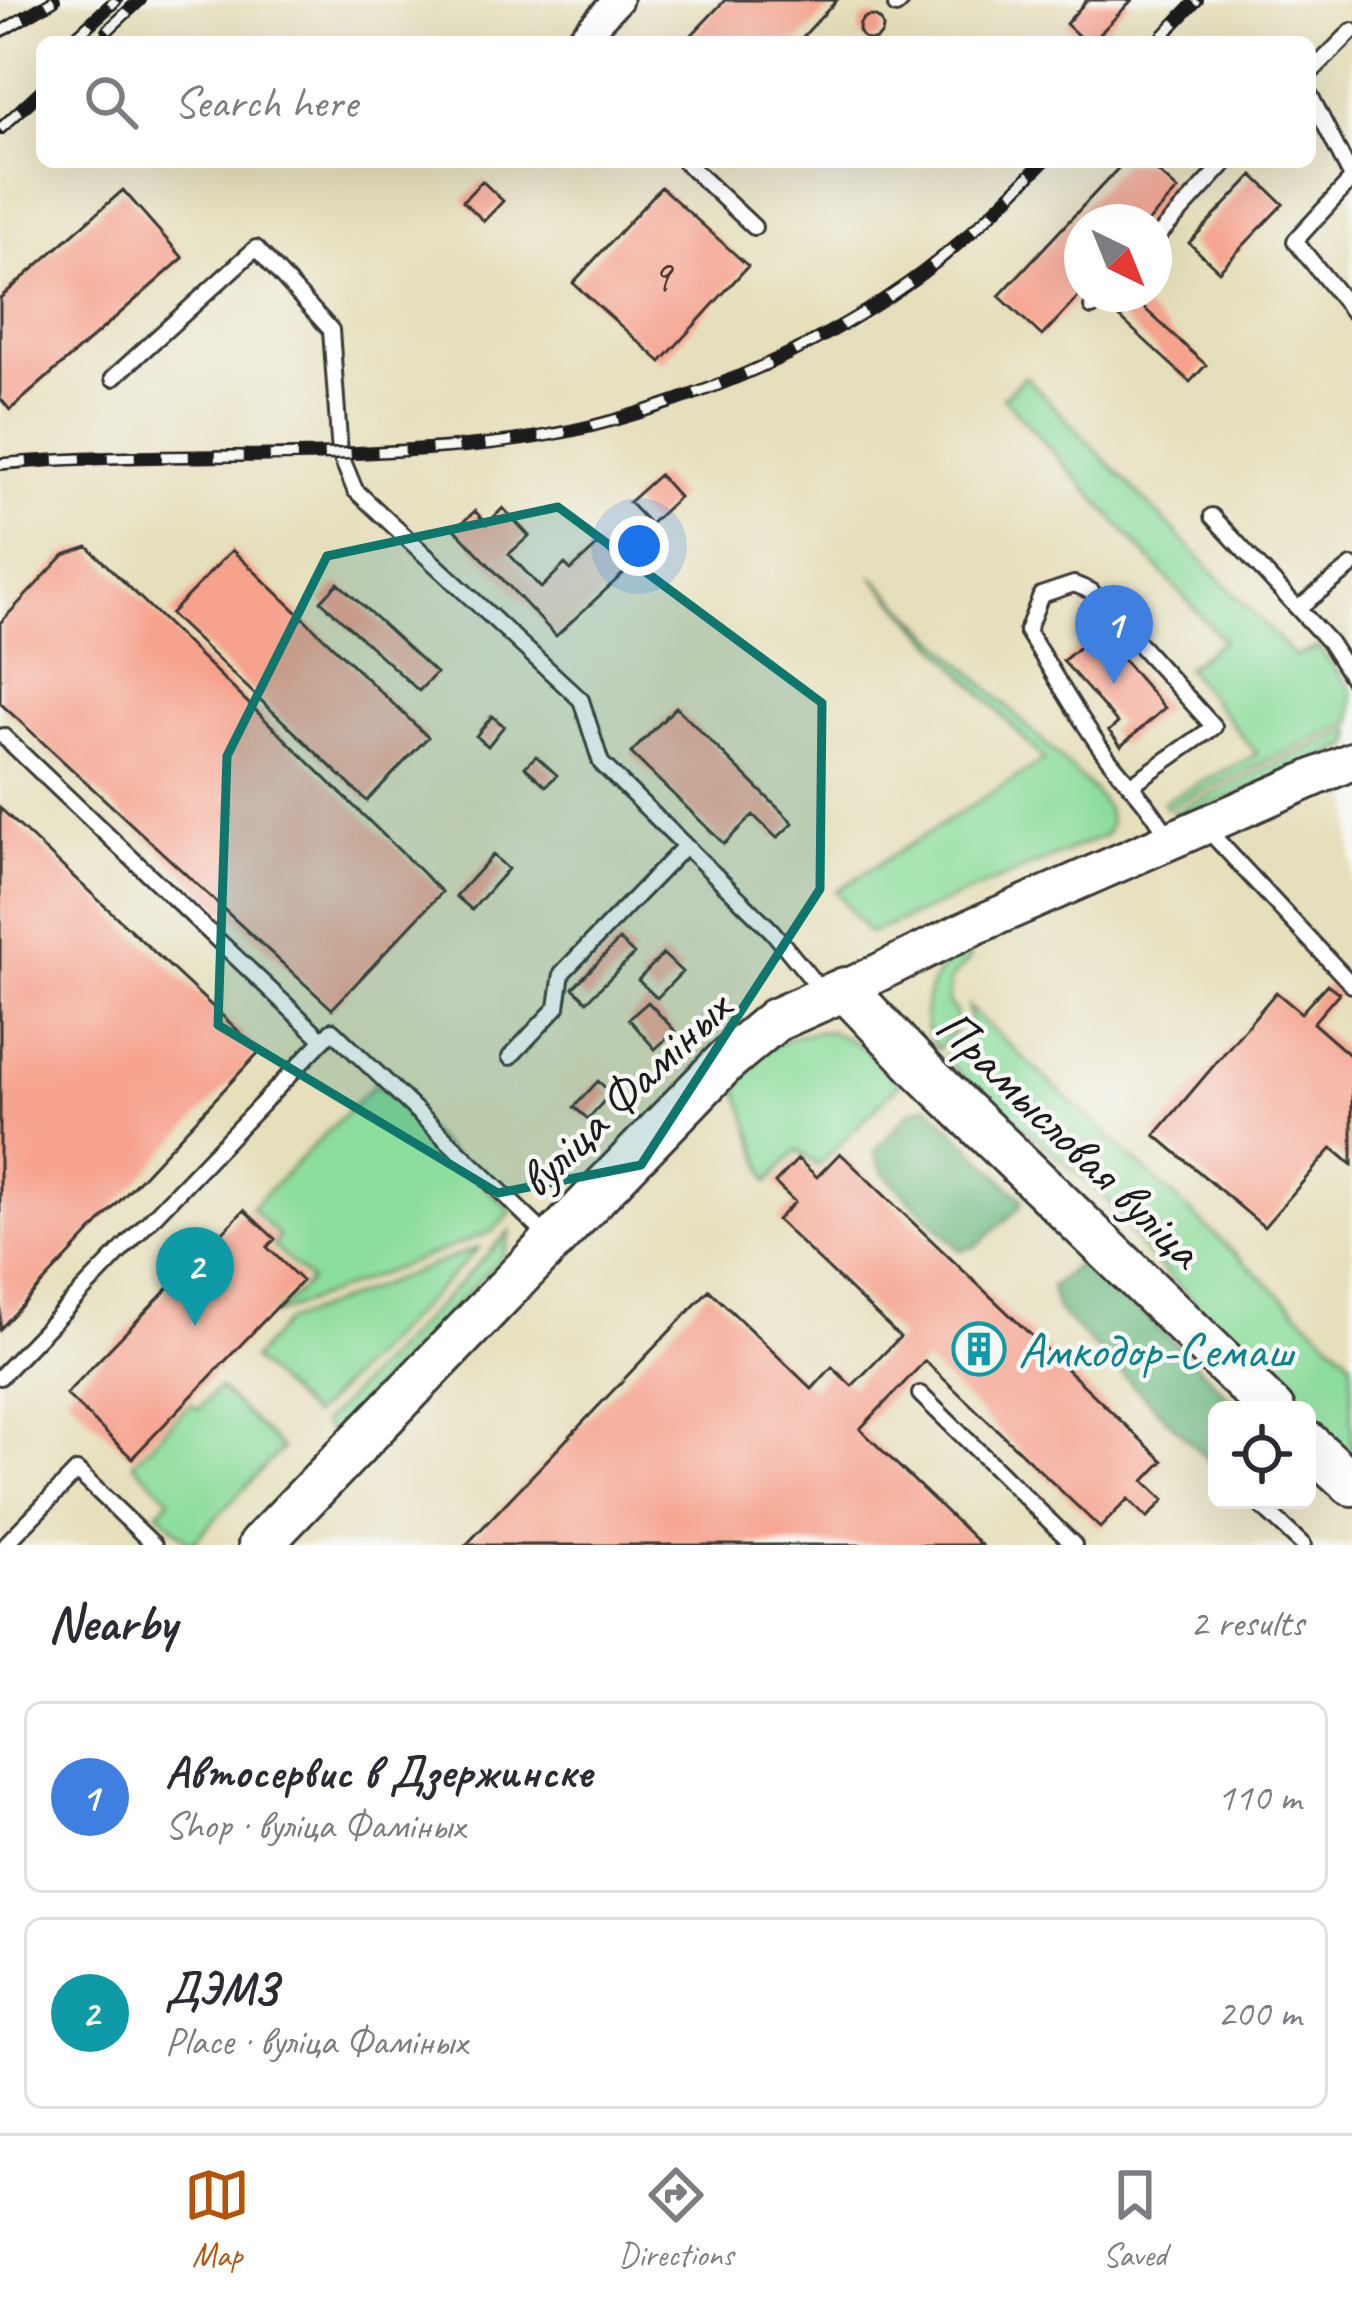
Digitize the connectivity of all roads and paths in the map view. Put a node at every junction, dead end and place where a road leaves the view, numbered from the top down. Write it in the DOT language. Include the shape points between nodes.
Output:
graph roads {
  1 [pos="618,0"];
  2 [pos="1352,31"];
  3 [pos="584,36"];
  4 [pos="1316,67"];
  5 [pos="1316,106"];
  6 [pos="691,168"];
  7 [pos="1220,168"];
  8 [pos="1352,178"];
  9 [pos="1172,221"];
  10 [pos="754,227"];
  11 [pos="1352,311"];
  12 [pos="113,378"];
  13 [pos="1212,516"];
  14 [pos="1352,566"];
  15 [pos="1298,608"];
  16 [pos="1352,677"];
  17 [pos="3,736"];
  18 [pos="1352,761"];
  19 [pos="1131,785"];
  20 [pos="1204,826"];
  21 [pos="1170,842"];
  22 [pos="685,846"];
  23 [pos="1352,986"];
  24 [pos="836,993"];
  25 [pos="322,1040"];
  26 [pos="510,1057"];
  27 [pos="551,1240"];
  28 [pos="0,1376"];
  29 [pos="920,1394"];
  30 [pos="1264,1401"];
  31 [pos="1316,1451"];
  32 [pos="1352,1484"];
  33 [pos="1265,1509"];
  34 [pos="268,1542"];
  35 [pos="5,1545"];
  36 [pos="154,1545"];
  37 [pos="1074,1545"];
  38 [pos="1303,1545"];
  1 -- 3 [label="street"];
  2 -- 4 [label="lane"];
  5 -- 8 [label="lane"];
  6 -- 10 [label="lane"];
  7 -- 9 [label="lane"];
  8 -- 11 [label="lane" via="1295,241"];
  12 -- 22 [label="lane" via="256,248 331,330 340,454 355,490 581,700 601,763"];
  13 -- 15 [label="lane"];
  14 -- 15 [label="lane"];
  15 -- 16 [label="lane"];
  17 -- 25 [label="lane"];
  18 -- 20 [label="main road, вуліца Фаміных"];
  19 -- 19 [label="lane" via="1214,727 1090,591 1074,584 1041,595 1027,631"];
  19 -- 21 [label="lane"];
  20 -- 21 [label="main road, вуліца Фаміных"];
  20 -- 23 [label="lane"];
  21 -- 24 [label="main road, вуліца Фаміных"];
  22 -- 24 [label="lane"];
  22 -- 26 [label="lane" via="562,973 557,1006"];
  24 -- 27 [label="main road, вуліца Фаміных" via="775,1020 725,1061"];
  24 -- 30 [label="main road, Прамысловая вуліца"];
  25 -- 27 [label="lane" via="332,1030"];
  25 -- 28 [label="lane"];
  27 -- 34 [label="main road, вуліца Фаміных"];
  29 -- 37 [label="lane"];
  31 -- 32 [label="main road"];
  33 -- 38 [label="lane"];
  35 -- 36 [label="lane" via="77,1471"];
}
